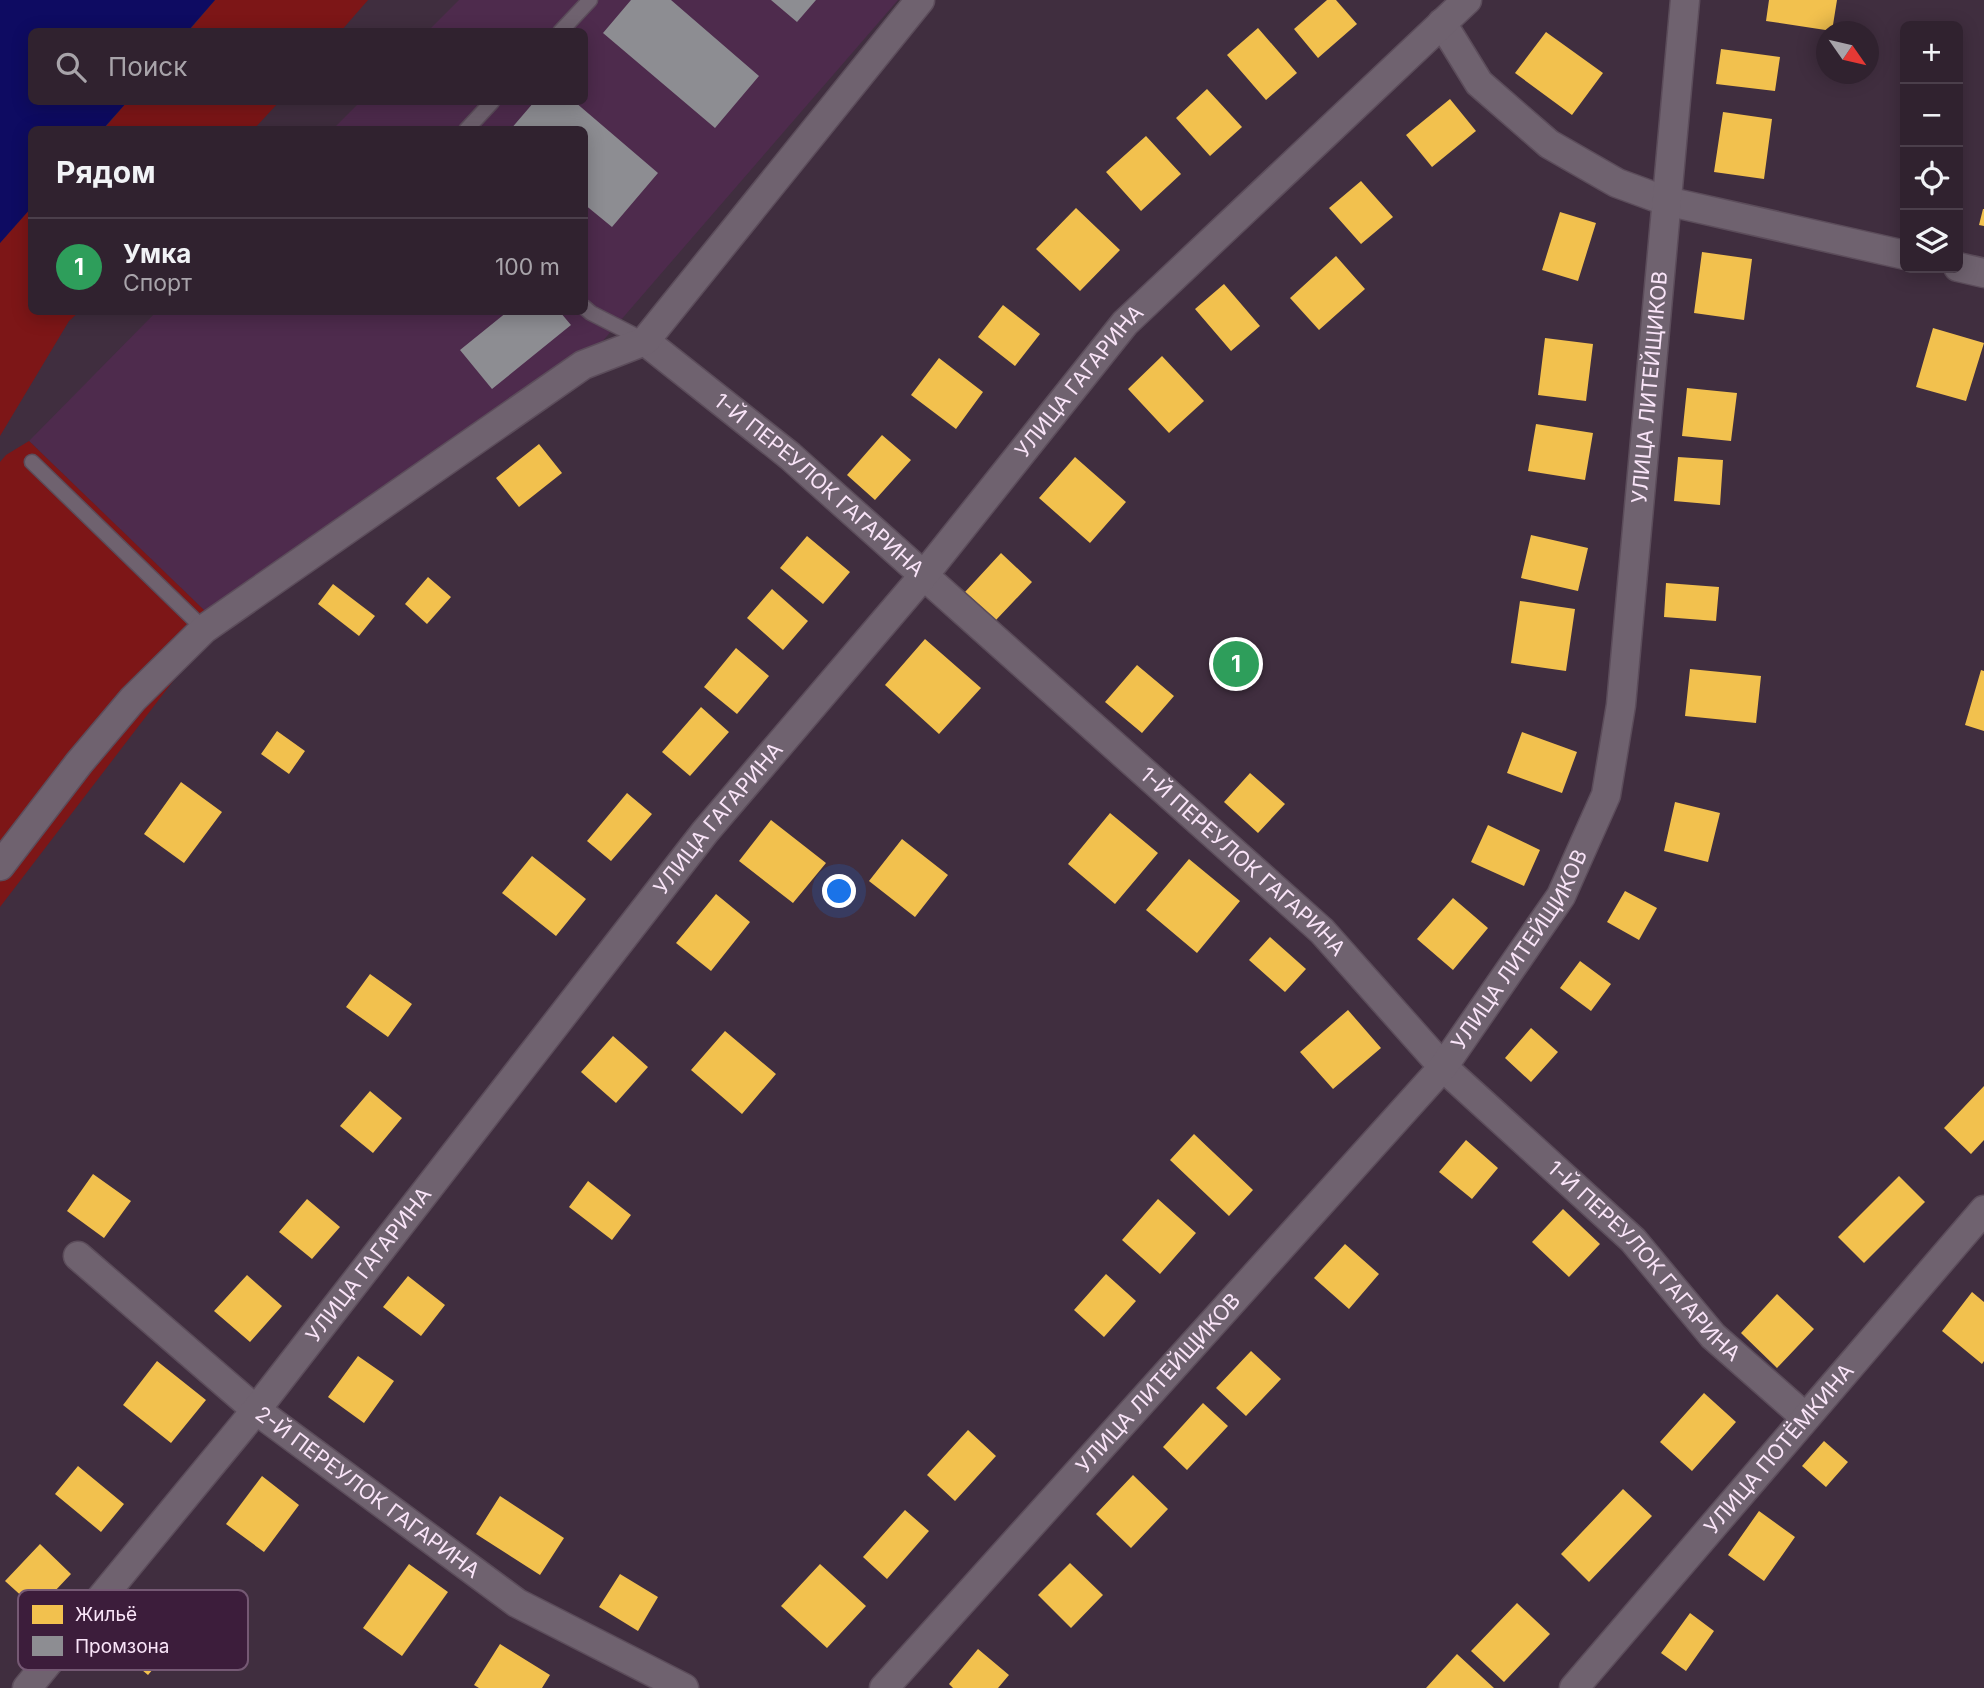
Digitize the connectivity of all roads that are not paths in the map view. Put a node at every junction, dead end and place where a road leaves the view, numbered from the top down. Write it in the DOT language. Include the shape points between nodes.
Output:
graph roads {
  1 [pos="590,0"];
  2 [pos="920,0"];
  3 [pos="1467,0"];
  4 [pos="1685,0"];
  5 [pos="1442,23"];
  6 [pos="564,28"];
  7 [pos="489,105"];
  8 [pos="470,126"];
  9 [pos="1666,201"];
  10 [pos="1900,254"];
  11 [pos="1963,268"];
  12 [pos="1984,273"];
  13 [pos="588,310"];
  14 [pos="645,341"];
  15 [pos="32,462"];
  16 [pos="924,575"];
  17 [pos="204,629"];
  18 [pos="0,866"];
  19 [pos="1443,1067"];
  20 [pos="1981,1218"];
  21 [pos="78,1256"];
  22 [pos="256,1410"];
  23 [pos="1805,1417"];
  24 [pos="108,1590"];
  25 [pos="42,1670"];
  26 [pos="27,1688"];
  27 [pos="684,1688"];
  28 [pos="884,1688"];
  29 [pos="1574,1688"];
  1 -- 6 [label="lane"];
  2 -- 14 [label="street"];
  3 -- 5 [label="street, УЛИЦА ГАГАРИНА"];
  4 -- 9 [label="street, УЛИЦА ЛИТЕЙЩИКОВ"];
  5 -- 9 [label="street" via="1479,83 1549,144 1617,183"];
  5 -- 16 [label="street, УЛИЦА ГАГАРИНА" via="1125,323"];
  7 -- 8 [label="lane"];
  9 -- 10 [label="street"];
  9 -- 19 [label="street, УЛИЦА ЛИТЕЙЩИКОВ" via="1621,705 1606,795 1560,895"];
  11 -- 12 [label="street"];
  13 -- 14 [label="lane"];
  14 -- 16 [label="street, 1-Й ПЕРЕУЛОК ГАГАРИНА" via="790,456"];
  14 -- 17 [label="street" via="583,365"];
  15 -- 17 [label="lane"];
  16 -- 19 [label="street, 1-Й ПЕРЕУЛОК ГАГАРИНА" via="1322,931"];
  16 -- 22 [label="street, УЛИЦА ГАГАРИНА" via="705,832"];
  17 -- 18 [label="street" via="133,699"];
  19 -- 23 [label="street, 1-Й ПЕРЕУЛОК ГАГАРИНА" via="1633,1240 1713,1336"];
  19 -- 28 [label="street, УЛИЦА ЛИТЕЙЩИКОВ"];
  20 -- 23 [label="street, УЛИЦА ПОТЁМКИНА"];
  21 -- 22 [label="street, 2-Й ПЕРЕУЛОК ГАГАРИНА"];
  22 -- 24 [label="street, УЛИЦА ГАГАРИНА"];
  22 -- 27 [label="street, 2-Й ПЕРЕУЛОК ГАГАРИНА" via="517,1603"];
  23 -- 29 [label="street, УЛИЦА ПОТЁМКИНА"];
  25 -- 26 [label="street, УЛИЦА ГАГАРИНА"];
}
